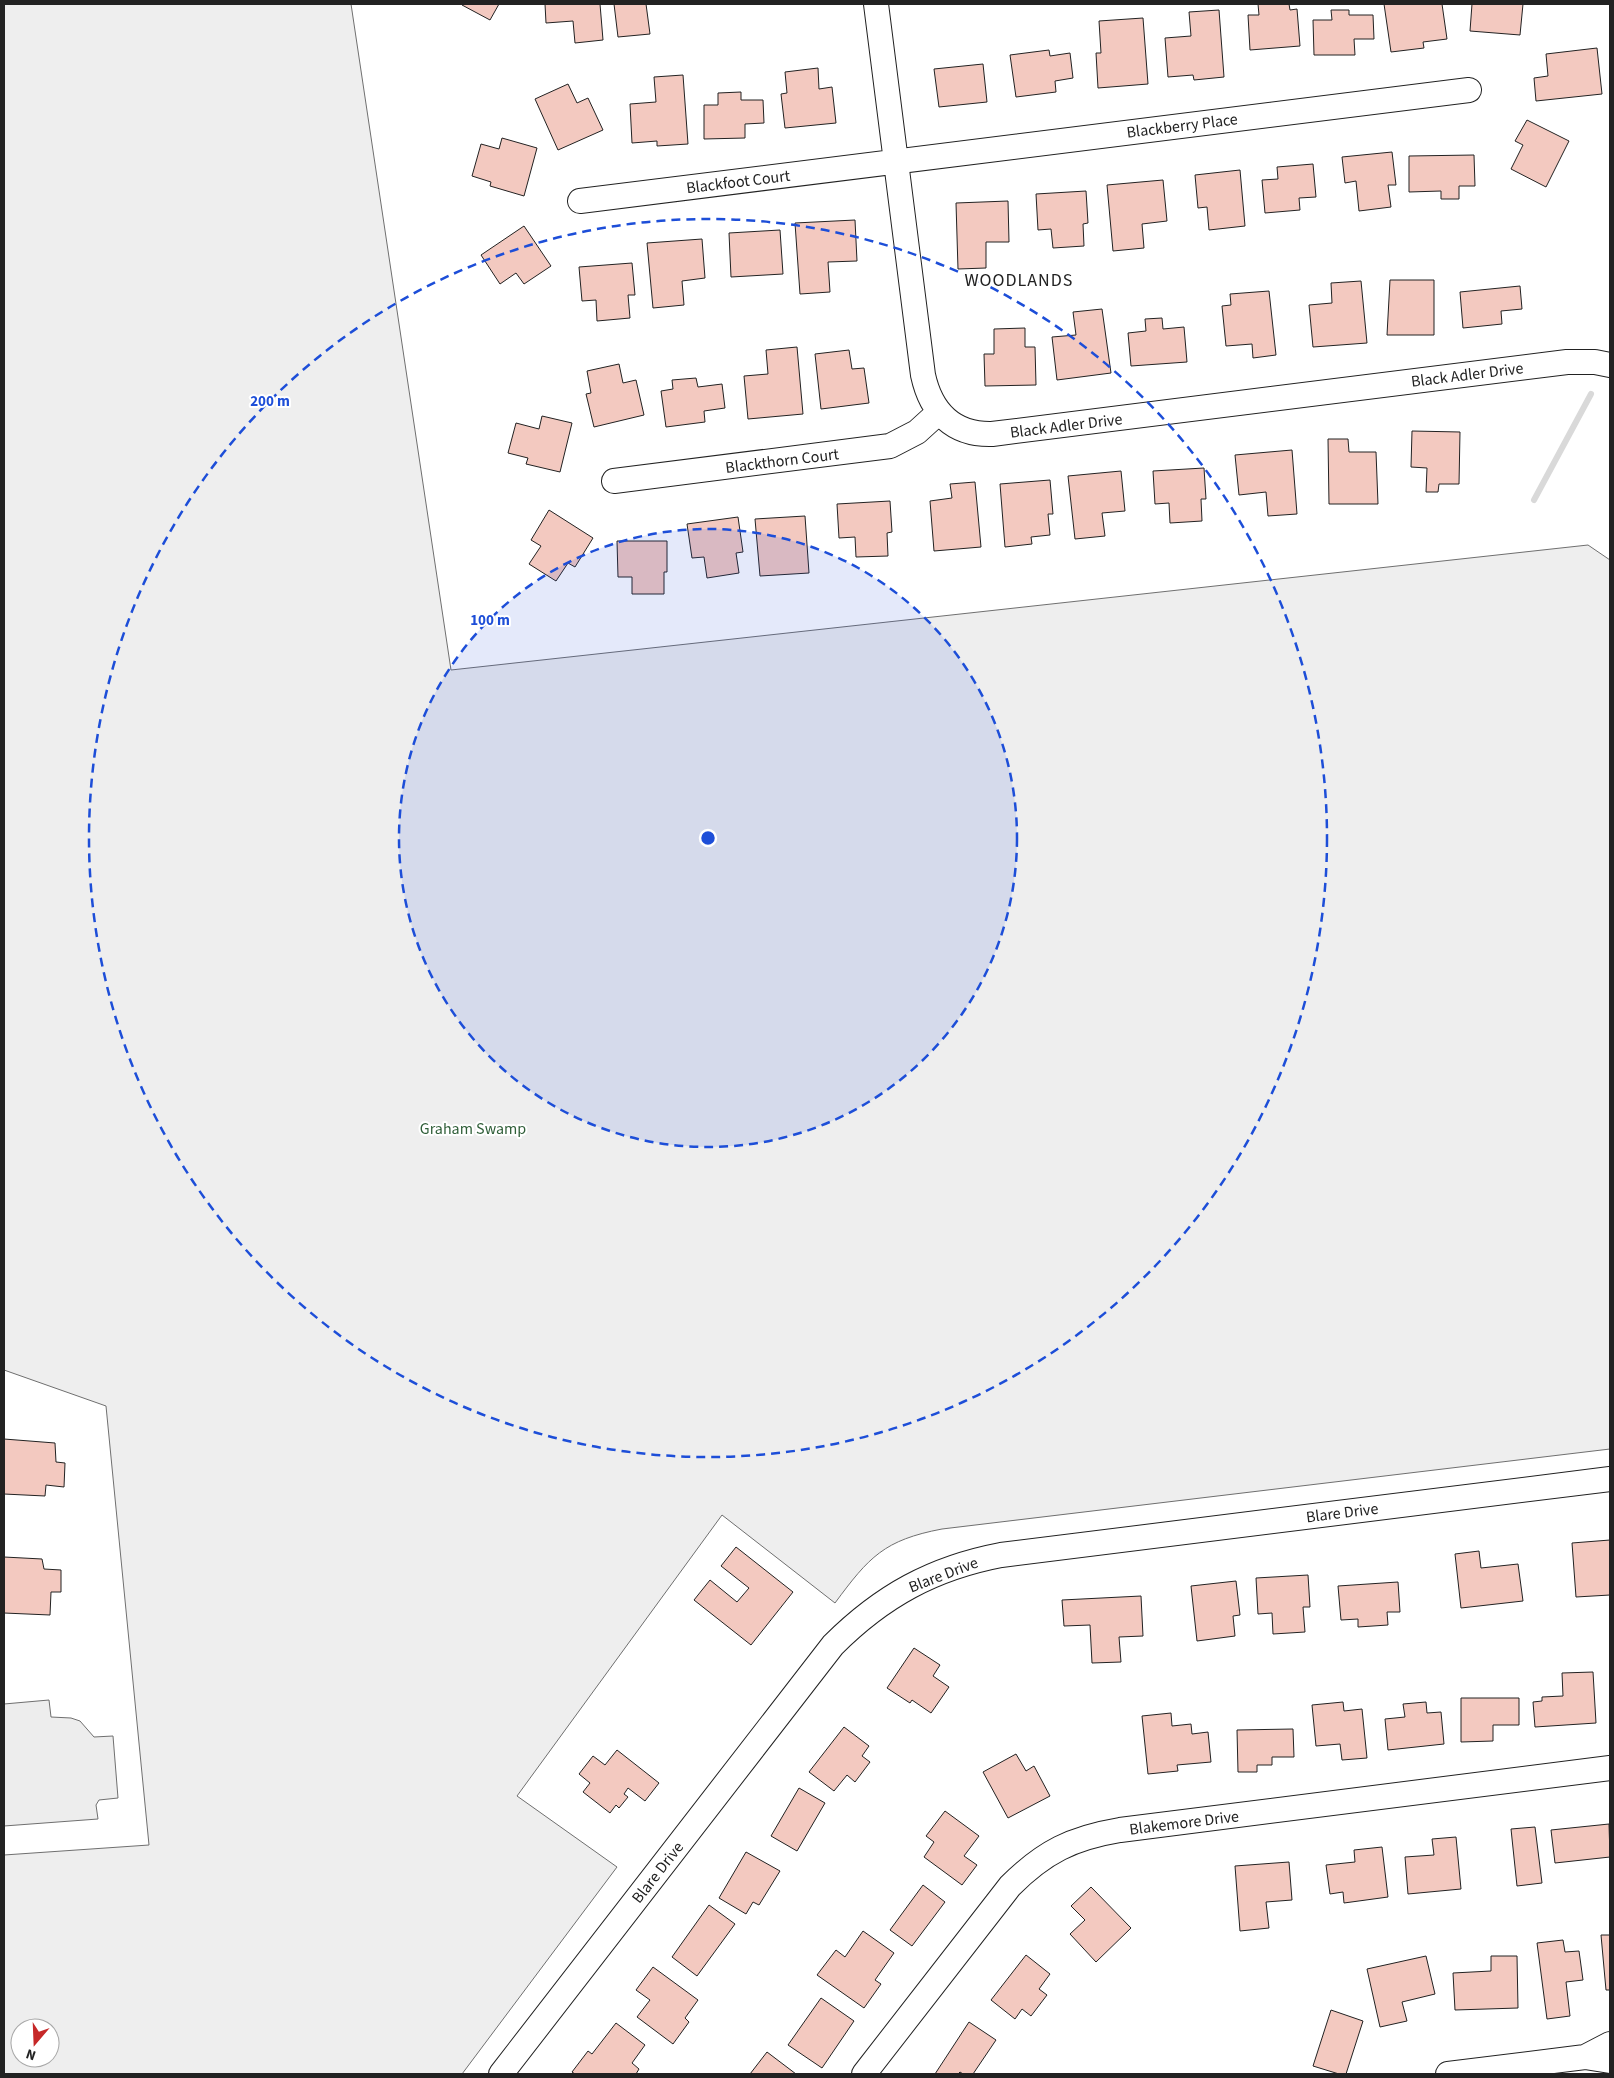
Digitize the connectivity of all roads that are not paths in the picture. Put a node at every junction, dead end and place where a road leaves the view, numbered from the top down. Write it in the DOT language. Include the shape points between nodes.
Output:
graph roads {
  1 [pos="876,4"];
  2 [pos="1469,90"];
  3 [pos="896,161"];
  4 [pos="580,201"];
  5 [pos="1610,366"];
  6 [pos="939,412"];
  7 [pos="614,481"];
  8 [pos="1610,1479"];
  9 [pos="1610,1768"];
  10 [pos="1610,2044"];
  11 [pos="1585,2057"];
  12 [pos="1610,2061"];
  13 [pos="501,2074"];
  14 [pos="864,2074"];
  15 [pos="1448,2074"];
  1 -- 3 [label="street, Black Adler Drive"];
  2 -- 3 [label="street, Blackberry Place"];
  3 -- 4 [label="street, Blackfoot Court"];
  3 -- 6 [label="street, Black Adler Drive" via="923,375 928,395"];
  5 -- 6 [label="street, Black Adler Drive" via="1595,362 1566,362 992,434 964,431"];
  6 -- 7 [label="street, Blackthorn Court" via="917,432 890,446"];
  8 -- 13 [label="street, Blare Drive" via="1001,1554 956,1566 909,1586 870,1611 833,1645"];
  9 -- 14 [label="street, Blakemore Drive" via="1120,1830 1064,1844 1035,1863 1010,1886"];
  10 -- 11 [label="street"];
  11 -- 12 [label="street"];
  11 -- 15 [label="street"];
}
